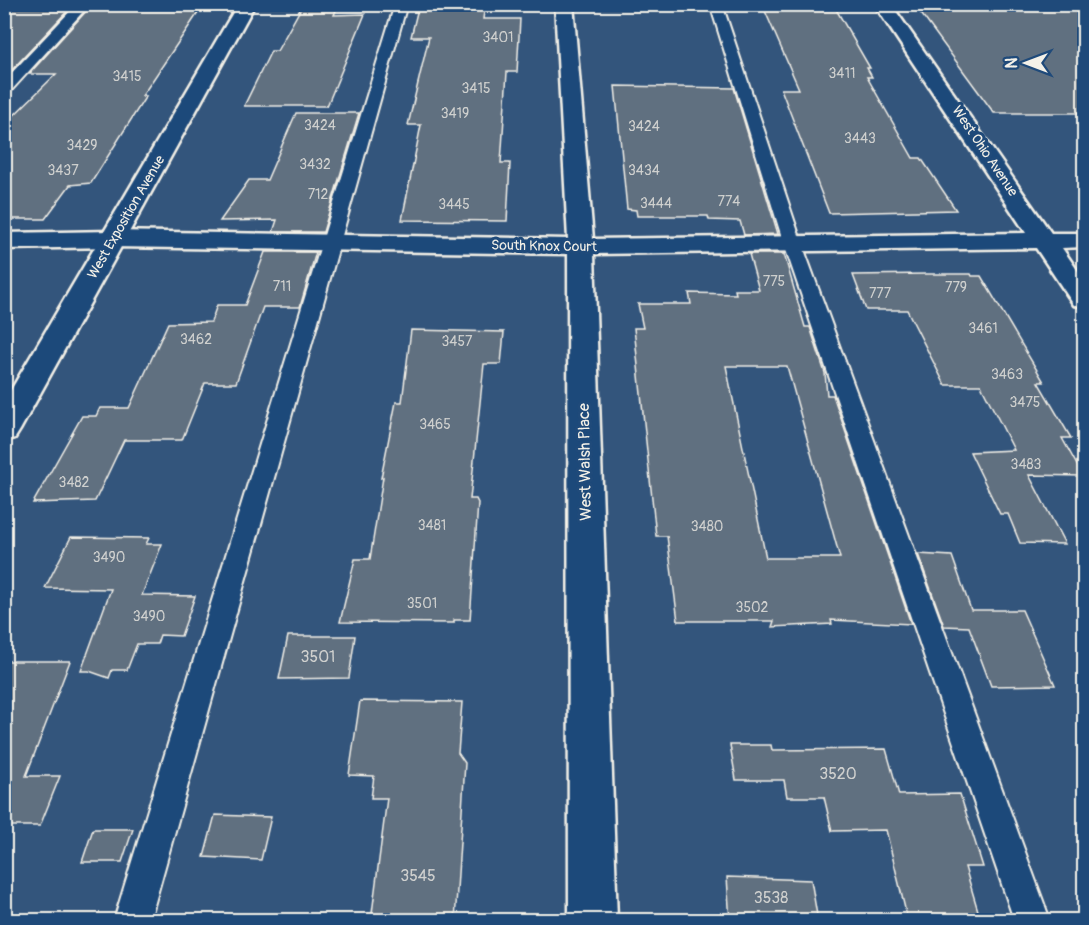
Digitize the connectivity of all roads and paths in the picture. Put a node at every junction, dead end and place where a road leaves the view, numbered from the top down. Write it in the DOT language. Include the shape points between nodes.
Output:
graph roads {
  1 [pos="84,4"];
  2 [pos="247,4"];
  3 [pos="401,4"];
  4 [pos="564,4"];
  5 [pos="716,4"];
  6 [pos="882,4"];
  7 [pos="4,90"];
  8 [pos="113,239"];
  9 [pos="1046,239"];
  10 [pos="1084,240"];
  11 [pos="4,241"];
  12 [pos="329,243"];
  13 [pos="793,244"];
  14 [pos="581,247"];
  15 [pos="1084,298"];
  16 [pos="4,430"];
  17 [pos="132,921"];
  18 [pos="593,921"];
  19 [pos="1032,921"];
  1 -- 7 [label="lane"];
  2 -- 8 [label="street, West Exposition Avenue"];
  3 -- 12 [label="lane"];
  4 -- 14 [label="street, West Walsh Place"];
  5 -- 13 [label="lane"];
  6 -- 9 [label="street, West Ohio Avenue"];
  8 -- 11 [label="street, South Knox Court"];
  8 -- 12 [label="street, South Knox Court"];
  8 -- 16 [label="street, West Exposition Avenue"];
  9 -- 10 [label="street, South Knox Court"];
  9 -- 13 [label="street, South Knox Court"];
  9 -- 15 [label="street, West Ohio Avenue"];
  12 -- 14 [label="street, South Knox Court"];
  12 -- 17 [label="lane"];
  13 -- 14 [label="street, South Knox Court"];
  13 -- 19 [label="lane"];
  14 -- 18 [label="street, West Walsh Place"];
}
